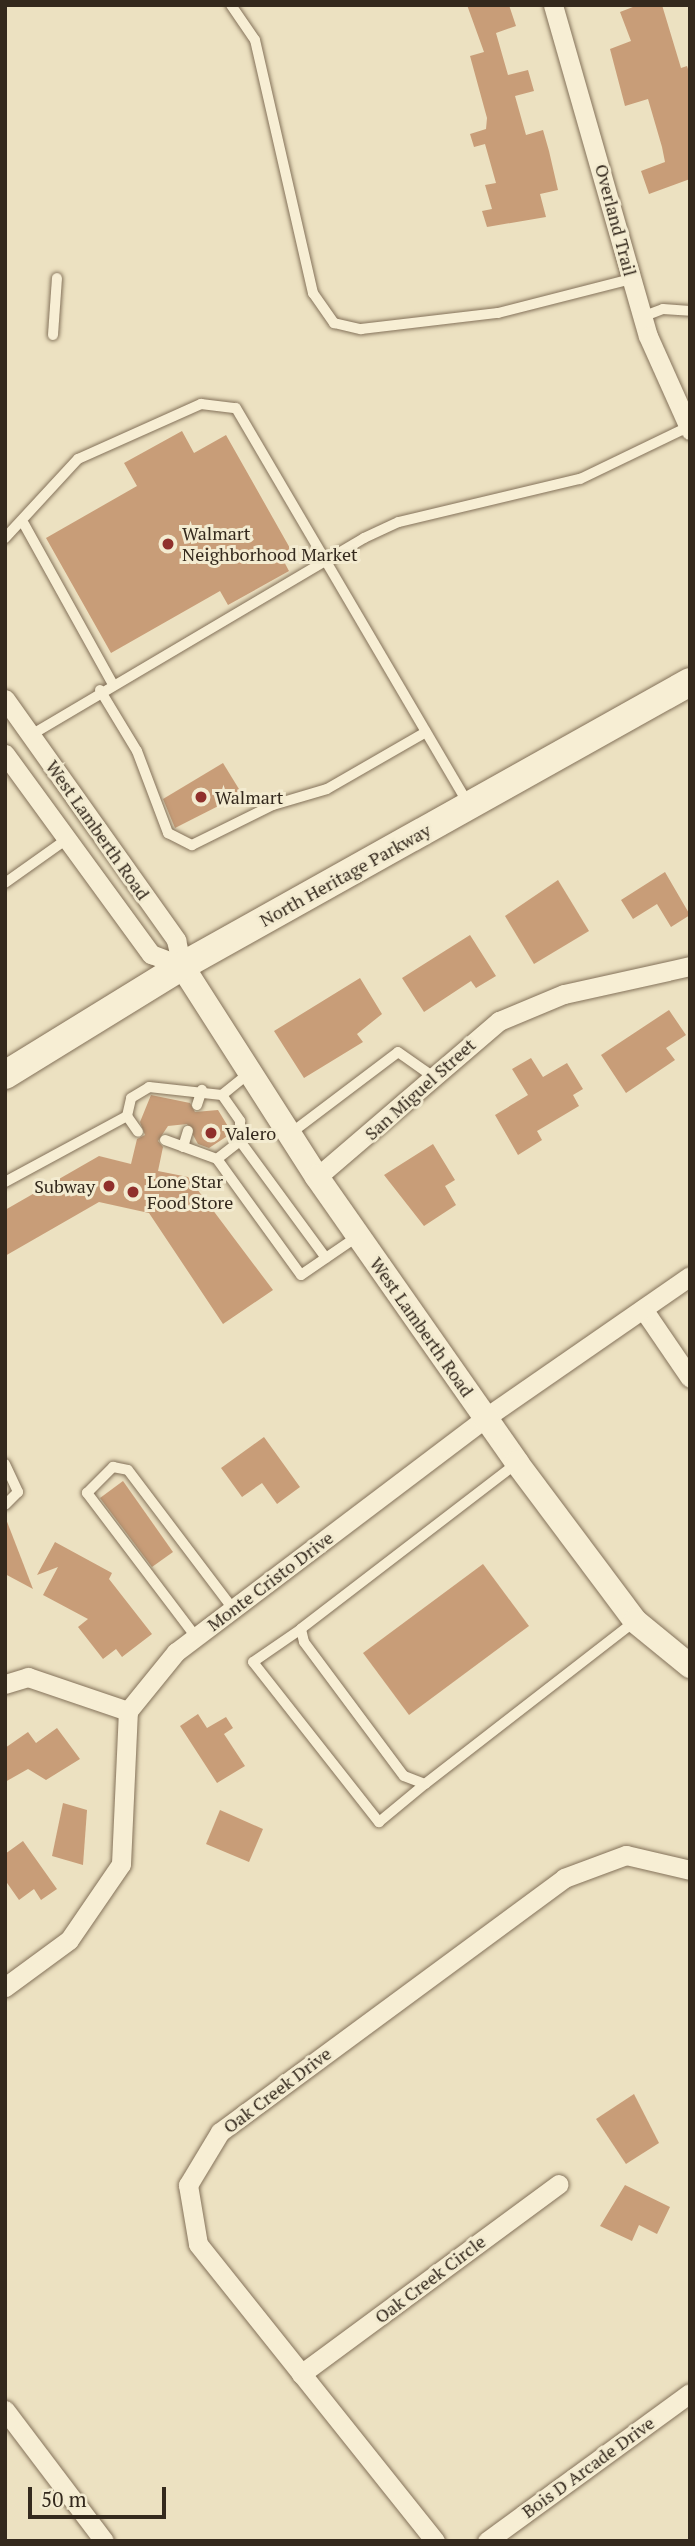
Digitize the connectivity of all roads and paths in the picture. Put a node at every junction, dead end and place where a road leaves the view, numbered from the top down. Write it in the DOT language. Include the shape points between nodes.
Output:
graph roads {
  1 [pos="231,5"];
  2 [pos="553,5"];
  3 [pos="57,278"];
  4 [pos="631,279"];
  5 [pos="690,311"];
  6 [pos="642,317"];
  7 [pos="53,335"];
  8 [pos="689,428"];
  9 [pos="24,524"];
  10 [pos="5,538"];
  11 [pos="327,558"];
  12 [pos="690,682"];
  13 [pos="112,683"];
  14 [pos="100,690"];
  15 [pos="5,699"];
  16 [pos="426,732"];
  17 [pos="31,735"];
  18 [pos="5,754"];
  19 [pos="469,806"];
  20 [pos="67,839"];
  21 [pos="5,883"];
  22 [pos="183,966"];
  23 [pos="690,966"];
  24 [pos="250,1072"];
  25 [pos="5,1075"];
  26 [pos="432,1076"];
  27 [pos="202,1090"];
  28 [pos="222,1095"];
  29 [pos="197,1105"];
  30 [pos="128,1116"];
  31 [pos="188,1131"];
  32 [pos="138,1132"];
  33 [pos="290,1134"];
  34 [pos="165,1140"];
  35 [pos="240,1141"];
  36 [pos="183,1147"];
  37 [pos="217,1158"];
  38 [pos="317,1177"];
  39 [pos="5,1182"];
  40 [pos="358,1236"];
  41 [pos="326,1258"];
  42 [pos="690,1276"];
  43 [pos="643,1309"];
  44 [pos="690,1378"];
  45 [pos="485,1418"];
  46 [pos="517,1463"];
  47 [pos="5,1464"];
  48 [pos="5,1505"];
  49 [pos="233,1609"];
  50 [pos="635,1621"];
  51 [pos="301,1629"];
  52 [pos="196,1637"];
  53 [pos="690,1667"];
  54 [pos="5,1684"];
  55 [pos="128,1711"];
  56 [pos="425,1784"];
  57 [pos="690,1870"];
  58 [pos="5,1987"];
  59 [pos="559,2184"];
  60 [pos="301,2374"];
  61 [pos="690,2393"];
  62 [pos="5,2410"];
  63 [pos="104,2541"];
  64 [pos="435,2541"];
  65 [pos="487,2541"];
  1 -- 4 [label="lane" via="255,40 313,293 334,323 361,329 498,313"];
  2 -- 4 [label="street, Overland Trail"];
  3 -- 7 [label="lane"];
  4 -- 6 [label="street, Overland Trail"];
  5 -- 6 [label="lane" via="663,309"];
  6 -- 8 [label="street, Overland Trail"];
  8 -- 11 [label="lane" via="580,479 399,522"];
  9 -- 10 [label="lane"];
  9 -- 11 [label="lane" via="78,459 220,402 251,424"];
  9 -- 13 [label="lane"];
  11 -- 13 [label="lane"];
  11 -- 16 [label="lane"];
  12 -- 19 [label="main road, North Heritage Parkway"];
  13 -- 14 [label="lane"];
  14 -- 16 [label="lane" via="137,751 168,832 192,845 273,805 327,789"];
  14 -- 17 [label="lane"];
  15 -- 17 [label="street, West Lamberth Road"];
  16 -- 19 [label="lane"];
  17 -- 22 [label="street, West Lamberth Road" via="176,940"];
  18 -- 20 [label="street, West Lamberth Road"];
  19 -- 22 [label="main road, North Heritage Parkway"];
  20 -- 21 [label="lane"];
  20 -- 22 [label="street, West Lamberth Road" via="151,954"];
  22 -- 24 [label="street, West Lamberth Road"];
  22 -- 25 [label="main road, North Heritage Parkway"];
  23 -- 26 [label="street, San Miguel Street" via="564,994 499,1021"];
  24 -- 28 [label="lane"];
  24 -- 33 [label="street, West Lamberth Road"];
  26 -- 33 [label="lane" via="398,1052"];
  26 -- 38 [label="street, San Miguel Street"];
  27 -- 28 [label="lane"];
  27 -- 29 [label="lane"];
  27 -- 30 [label="lane" via="131,1098"];
  28 -- 35 [label="lane" via="240,1121"];
  30 -- 32 [label="lane"];
  30 -- 39 [label="lane"];
  31 -- 36 [label="lane"];
  33 -- 38 [label="street, West Lamberth Road"];
  34 -- 36 [label="lane"];
  35 -- 37 [label="lane"];
  35 -- 41 [label="lane"];
  36 -- 37 [label="lane"];
  37 -- 41 [label="lane" via="300,1275"];
  38 -- 40 [label="street, West Lamberth Road"];
  40 -- 41 [label="lane"];
  40 -- 45 [label="street, West Lamberth Road"];
  42 -- 43 [label="street, Monte Cristo Drive"];
  43 -- 44 [label="street"];
  43 -- 45 [label="street, Monte Cristo Drive"];
  45 -- 46 [label="street, West Lamberth Road"];
  45 -- 49 [label="street, Monte Cristo Drive"];
  46 -- 50 [label="street, West Lamberth Road"];
  46 -- 51 [label="lane"];
  47 -- 48 [label="lane" via="18,1492"];
  49 -- 52 [label="street, Monte Cristo Drive"];
  49 -- 52 [label="lane" via="128,1470 113,1467 87,1493"];
  50 -- 53 [label="street, West Lamberth Road"];
  50 -- 56 [label="lane"];
  51 -- 56 [label="lane" via="304,1642 404,1776"];
  51 -- 56 [label="lane" via="253,1662 379,1822"];
  52 -- 55 [label="street, Monte Cristo Drive"];
  54 -- 55 [label="street" via="28,1677"];
  55 -- 58 [label="street" via="121,1864 69,1940"];
  57 -- 60 [label="street, Oak Creek Drive" via="626,1854 564,1878 220,2132 188,2185 198,2244"];
  59 -- 60 [label="street, Oak Creek Circle"];
  60 -- 64 [label="street, Oak Creek Drive"];
  61 -- 65 [label="street, Bois D Arcade Drive"];
  62 -- 63 [label="street"];
}
